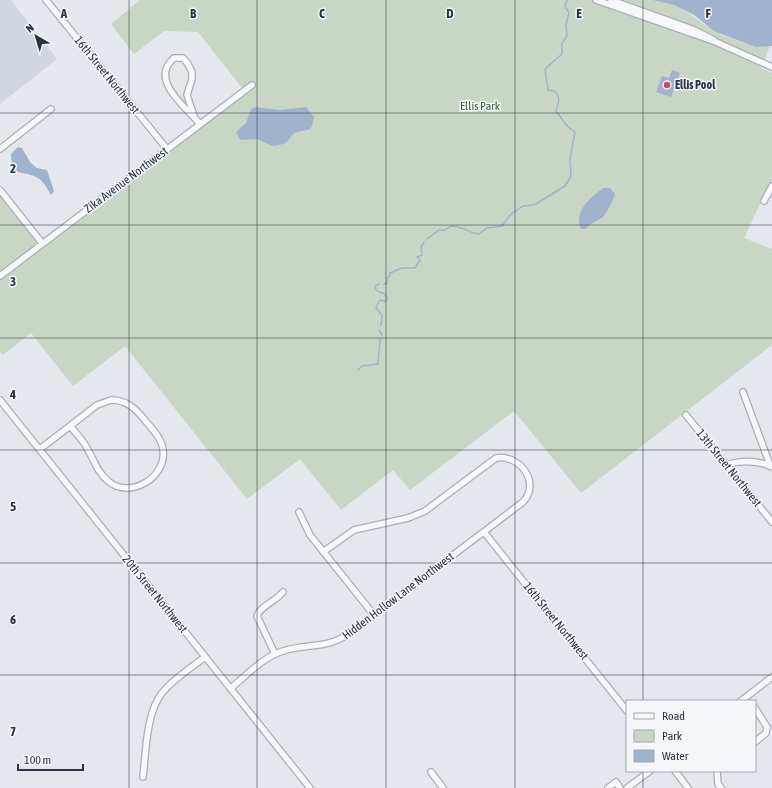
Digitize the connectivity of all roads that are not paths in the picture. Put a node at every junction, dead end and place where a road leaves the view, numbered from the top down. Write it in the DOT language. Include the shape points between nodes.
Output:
graph roads {
  1 [pos="46,0"];
  2 [pos="596,0"];
  3 [pos="611,0"];
  4 [pos="716,42"];
  5 [pos="772,67"];
  6 [pos="252,85"];
  7 [pos="51,109"];
  8 [pos="194,116"];
  9 [pos="200,124"];
  10 [pos="0,149"];
  11 [pos="167,149"];
  12 [pos="772,186"];
  13 [pos="0,190"];
  14 [pos="764,201"];
  15 [pos="42,243"];
  16 [pos="0,276"];
  17 [pos="743,392"];
  18 [pos="0,400"];
  19 [pos="686,415"];
  20 [pos="70,426"];
  21 [pos="40,449"];
  22 [pos="726,465"];
  23 [pos="771,466"];
  24 [pos="299,512"];
  25 [pos="772,522"];
  26 [pos="484,532"];
  27 [pos="323,552"];
  28 [pos="283,592"];
  29 [pos="374,615"];
  30 [pos="275,654"];
  31 [pos="205,657"];
  32 [pos="772,677"];
  33 [pos="230,688"];
  34 [pos="748,699"];
  35 [pos="626,710"];
  36 [pos="756,710"];
  37 [pos="756,741"];
  38 [pos="431,772"];
  39 [pos="649,772"];
  40 [pos="676,772"];
  41 [pos="717,772"];
  42 [pos="143,777"];
  43 [pos="310,788"];
  44 [pos="443,788"];
  45 [pos="608,788"];
  46 [pos="620,788"];
  47 [pos="627,788"];
  48 [pos="688,788"];
  49 [pos="721,788"];
  1 -- 11 [label="street, 16th Street Northwest"];
  2 -- 4 [label="street"];
  3 -- 4 [label="street" via="692,29"];
  4 -- 5 [label="street"];
  6 -- 9 [label="street, Zika Avenue Northwest"];
  7 -- 10 [label="street"];
  8 -- 8 [label="street" via="186,111 170,90 166,79 168,63 174,58 183,58 192,72 187,95"];
  8 -- 9 [label="street"];
  9 -- 11 [label="street, Zika Avenue Northwest"];
  11 -- 15 [label="street, Zika Avenue Northwest"];
  12 -- 14 [label="street"];
  13 -- 15 [label="street"];
  15 -- 16 [label="street, Zika Avenue Northwest"];
  17 -- 23 [label="street"];
  18 -- 21 [label="street, 20th Street Northwest"];
  19 -- 22 [label="street, 13th Street Northwest"];
  20 -- 20 [label="street" via="87,447 96,468 115,486 137,487 151,479 160,468 164,456 158,436 139,412 124,402 104,402"];
  20 -- 21 [label="street"];
  21 -- 31 [label="street, 20th Street Northwest"];
  22 -- 23 [label="street" via="749,461"];
  22 -- 25 [label="street, 13th Street Northwest"];
  24 -- 27 [label="street" via="306,529"];
  26 -- 27 [label="street, Hidden Hollow Lane Northwest" via="529,496 530,483 522,468 510,457 496,458 425,511 408,518 354,530"];
  26 -- 29 [label="street, Hidden Hollow Lane Northwest"];
  26 -- 35 [label="street, 16th Street Northwest"];
  27 -- 29 [label="street"];
  28 -- 30 [label="street" via="277,600 262,608 257,616"];
  29 -- 30 [label="street, Hidden Hollow Lane Northwest" via="334,643 285,650"];
  30 -- 33 [label="street, Hidden Hollow Lane Northwest"];
  31 -- 33 [label="street, 20th Street Northwest"];
  31 -- 42 [label="street" via="166,688 156,703 151,716"];
  32 -- 34 [label="street"];
  33 -- 43 [label="street, 20th Street Northwest"];
  36 -- 37 [label="street" via="767,727 766,733"];
  38 -- 44 [label="street"];
  39 -- 47 [label="street"];
  40 -- 48 [label="street"];
  41 -- 49 [label="street"];
  45 -- 46 [label="street" via="616,782"];
}
